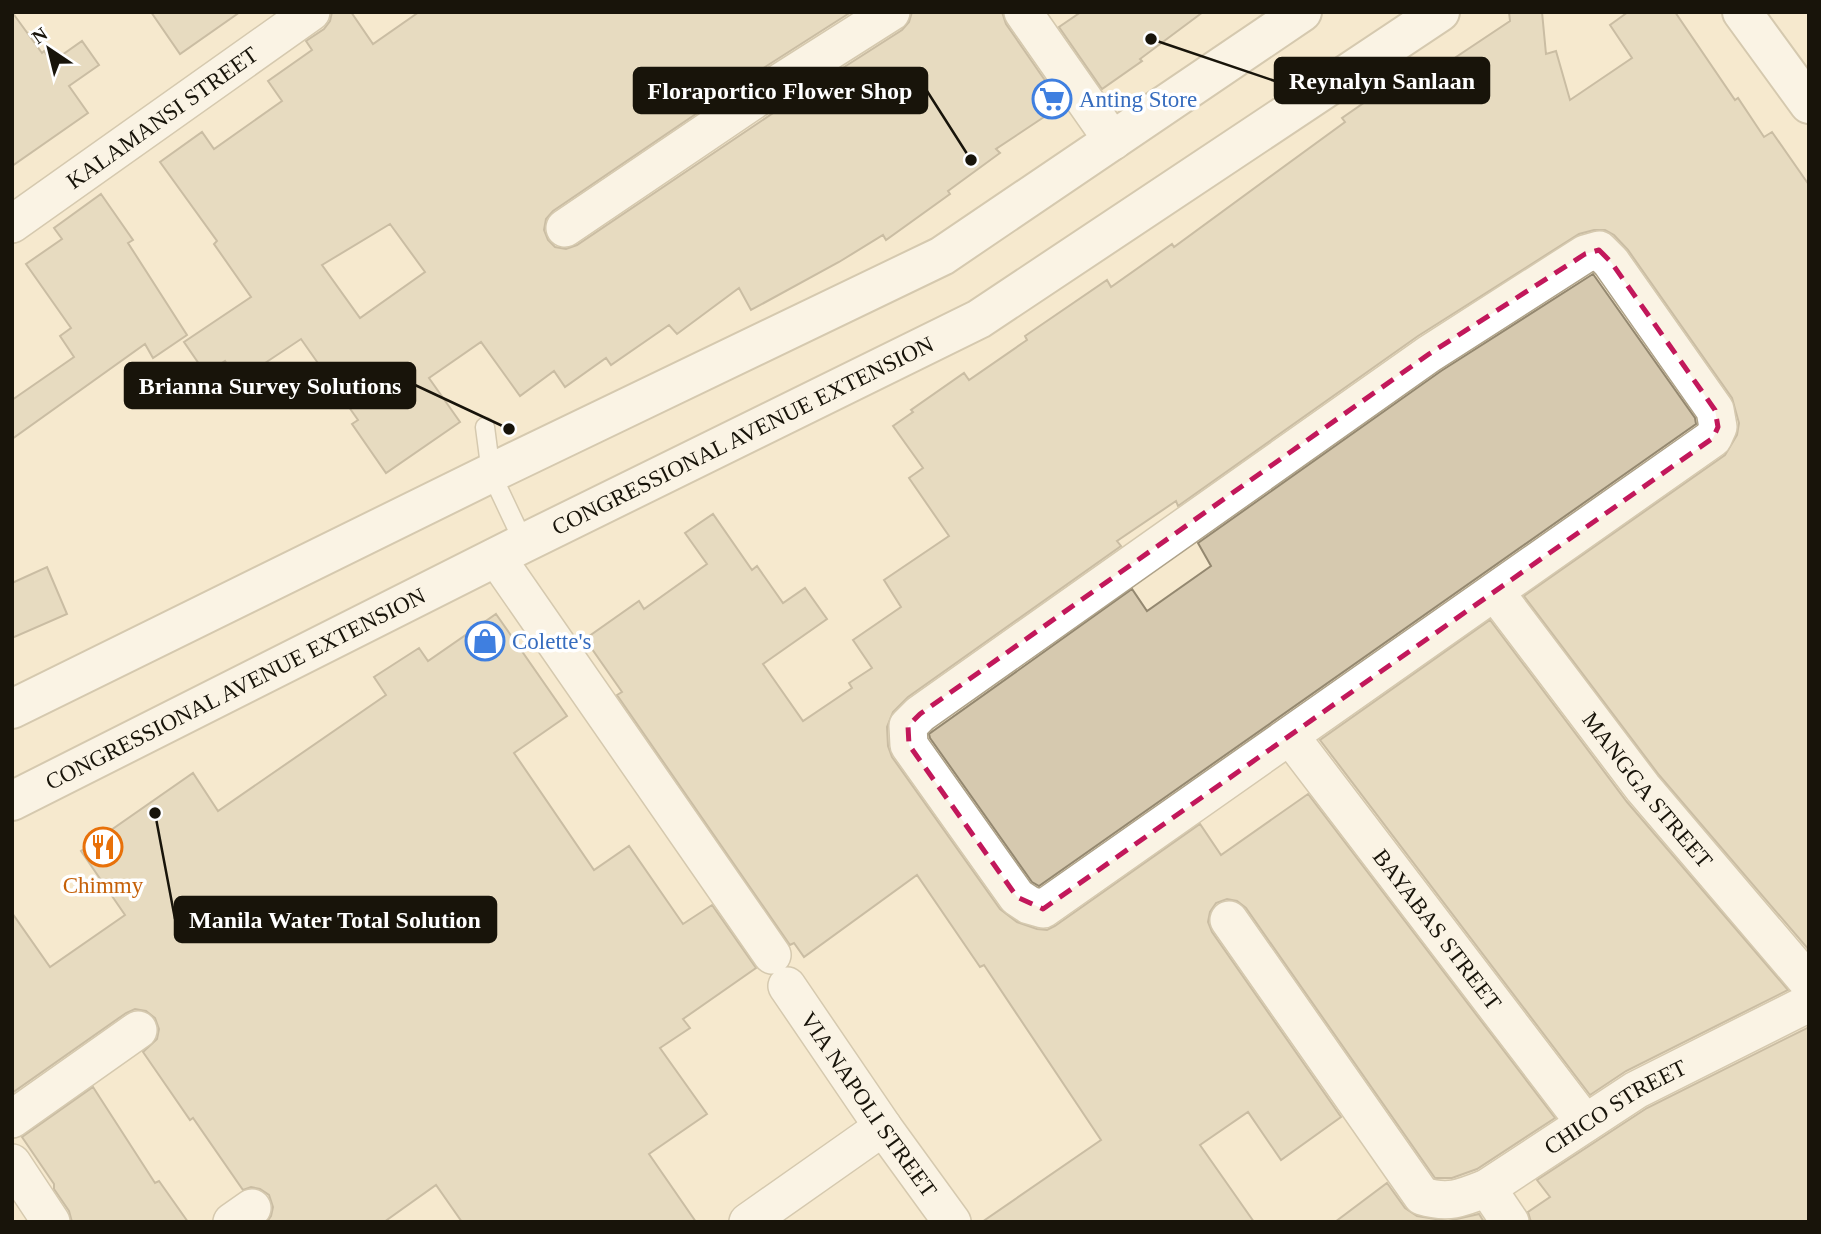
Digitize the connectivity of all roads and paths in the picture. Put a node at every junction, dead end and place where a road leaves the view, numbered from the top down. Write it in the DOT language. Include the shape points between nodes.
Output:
graph roads {
  1 [pos="311,12"];
  2 [pos="891,12"];
  3 [pos="1023,12"];
  4 [pos="1302,12"];
  5 [pos="1440,12"];
  6 [pos="1742,12"];
  7 [pos="1809,104"];
  8 [pos="1113,141"];
  9 [pos="12,223"];
  10 [pos="565,228"];
  11 [pos="485,427"];
  12 [pos="491,473"];
  13 [pos="510,550"];
  14 [pos="1495,592"];
  15 [pos="12,709"];
  16 [pos="1290,736"];
  17 [pos="12,801"];
  18 [pos="1229,920"];
  19 [pos="1809,983"];
  20 [pos="1809,1003"];
  21 [pos="138,1030"];
  22 [pos="12,1119"];
  23 [pos="1585,1123"];
  24 [pos="883,1127"];
  25 [pos="12,1163"];
  26 [pos="1487,1188"];
  27 [pos="51,1222"];
  28 [pos="748,1222"];
  29 [pos="952,1222"];
  30 [pos="1510,1222"];
  1 -- 9 [label="street, KALAMANSI STREET"];
  2 -- 10 [label="street"];
  3 -- 8 [label="street"];
  4 -- 8 [label="main road"];
  5 -- 13 [label="main road, CONGRESSIONAL AVENUE EXTENSION" via="979,319"];
  6 -- 7 [label="main road"];
  8 -- 12 [label="main road" via="942,256"];
  11 -- 12 [label="lane"];
  12 -- 13 [label="lane"];
  12 -- 15 [label="main road"];
  13 -- 17 [label="main road, CONGRESSIONAL AVENUE EXTENSION"];
  13 -- 24 [label="street, VIA NAPOLI STREET"];
  14 -- 16 [label="street"];
  14 -- 16 [label="street" via="1713,438 1718,427 1715,410 1599,250 1585,254 1429,354 908,726 909,746 1017,897 1044,909"];
  14 -- 19 [label="street, MANGGA STREET" via="1643,788"];
  16 -- 23 [label="street, BAYABAS STREET"];
  18 -- 26 [label="street, CHICO STREET" via="1422,1196 1440,1201 1460,1199"];
  20 -- 23 [label="street, CHICO STREET" via="1636,1090"];
  21 -- 22 [label="street"];
  23 -- 26 [label="street, CHICO STREET"];
  24 -- 28 [label="street"];
  24 -- 29 [label="street, VIA NAPOLI STREET"];
  25 -- 27 [label="street"];
  26 -- 30 [label="street"];
}
